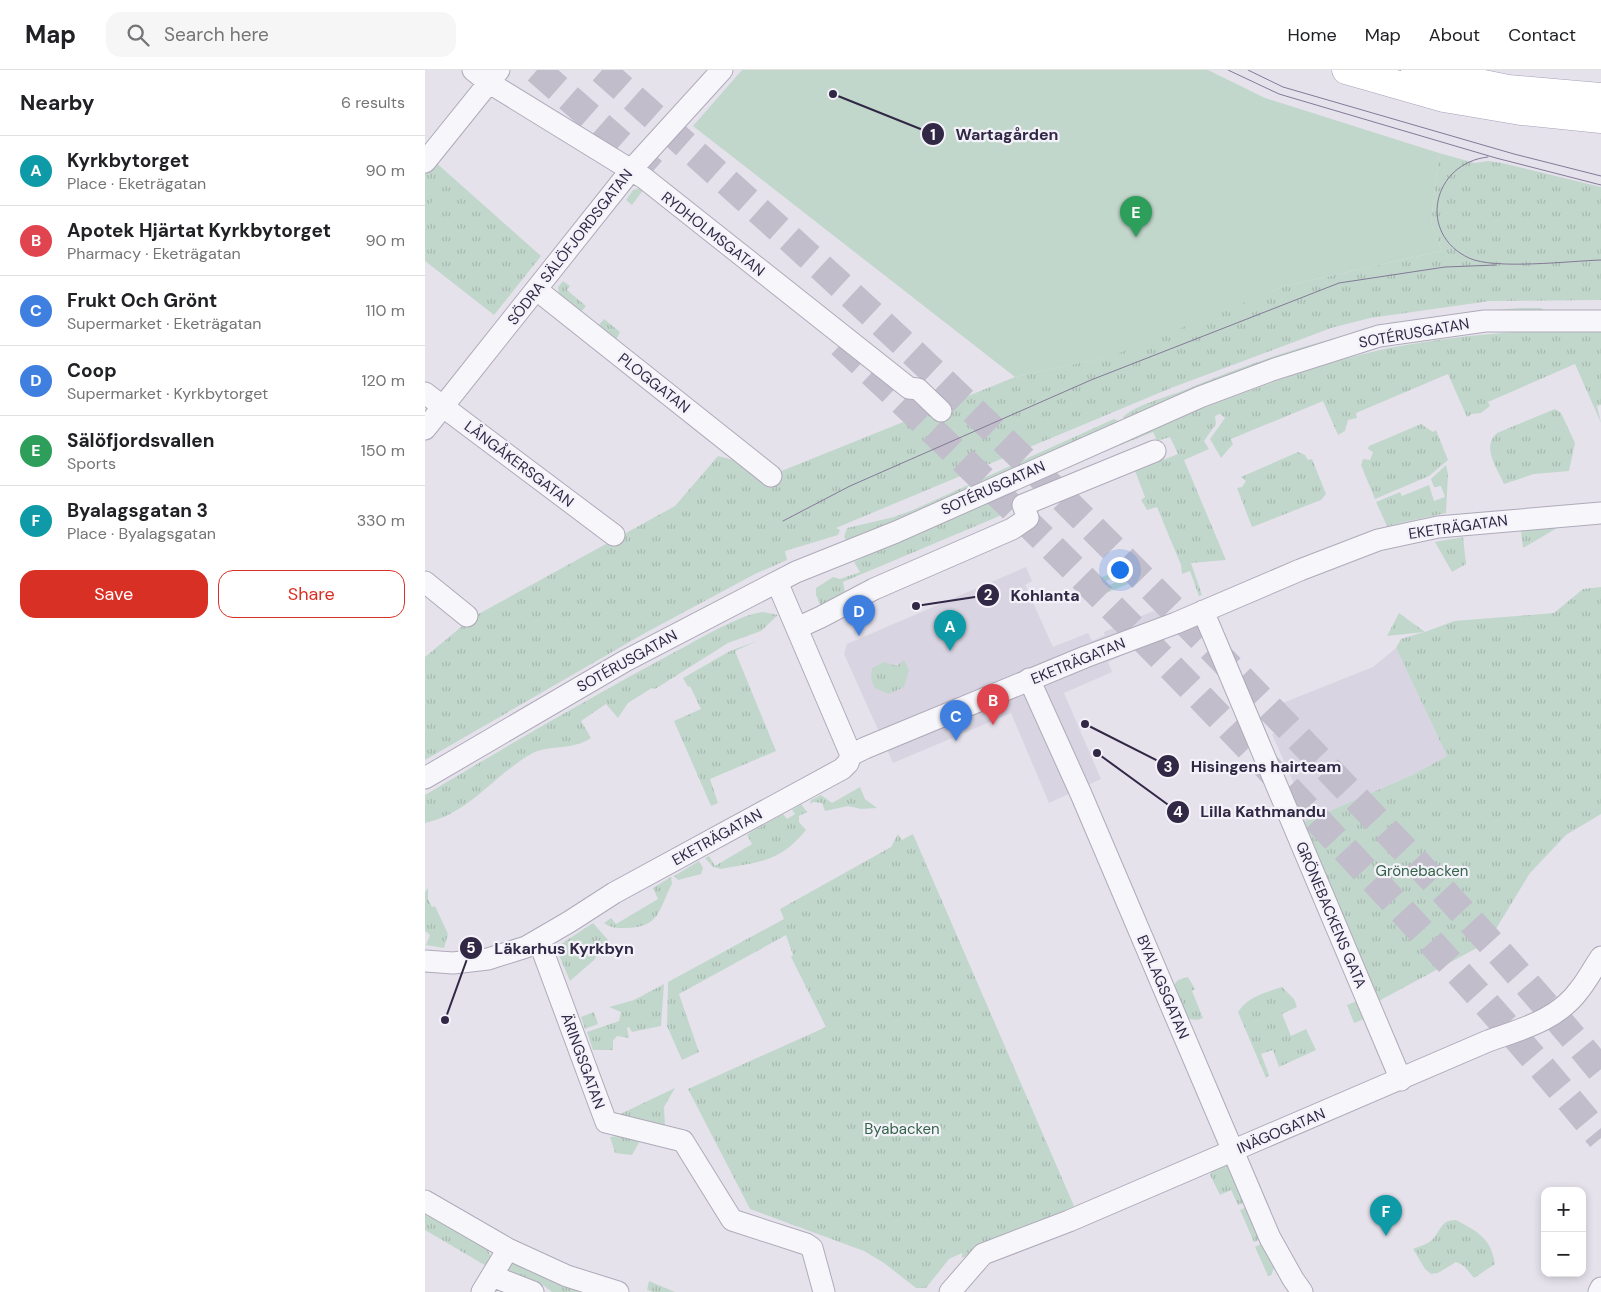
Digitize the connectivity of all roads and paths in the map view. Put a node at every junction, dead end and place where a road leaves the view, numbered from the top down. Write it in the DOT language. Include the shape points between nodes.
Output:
graph roads {
  1 [pos="722,70"];
  2 [pos="1346,70"];
  3 [pos="1415,70"];
  4 [pos="487,74"];
  5 [pos="1601,98"];
  6 [pos="1601,118"];
  7 [pos="425,162"];
  8 [pos="631,170"];
  9 [pos="537,290"];
  10 [pos="1601,321"];
  11 [pos="425,393"];
  12 [pos="443,407"];
  13 [pos="941,411"];
  14 [pos="425,430"];
  15 [pos="1155,452"];
  16 [pos="771,476"];
  17 [pos="1601,513"];
  18 [pos="614,535"];
  19 [pos="425,582"];
  20 [pos="777,582"];
  21 [pos="1203,611"];
  22 [pos="467,616"];
  23 [pos="797,628"];
  24 [pos="1029,680"];
  25 [pos="851,755"];
  26 [pos="425,778"];
  27 [pos="539,941"];
  28 [pos="1601,957"];
  29 [pos="425,961"];
  30 [pos="1401,1080"];
  31 [pos="1233,1151"];
  32 [pos="425,1201"];
  33 [pos="508,1249"];
  34 [pos="487,1284"];
  35 [pos="1601,1288"];
  36 [pos="533,1292"];
  37 [pos="618,1292"];
  38 [pos="824,1292"];
  39 [pos="950,1292"];
  40 [pos="1302,1292"];
  41 [pos="1599,1292"];
  1 -- 8 [label="street, SÖDRA SÄLÖFJORDSGATAN"];
  2 -- 6 [label="main road" via="1444,98 1521,111"];
  3 -- 5 [label="main road" via="1500,87"];
  4 -- 7 [label="street"];
  4 -- 8 [label="street, RYDHOLMSGATAN"];
  8 -- 9 [label="street, SÖDRA SÄLÖFJORDSGATAN"];
  8 -- 13 [label="street, RYDHOLMSGATAN" via="909,388 918,389"];
  9 -- 12 [label="street, SÖDRA SÄLÖFJORDSGATAN"];
  9 -- 16 [label="street, PLOGGATAN"];
  10 -- 20 [label="street, SOTÉRUSGATAN" via="1485,321 1379,336 1329,351 1200,398"];
  11 -- 12 [label="street, LÅNGÅKERSGATAN"];
  12 -- 14 [label="street, SÖDRA SÄLÖFJORDSGATAN"];
  12 -- 18 [label="street, LÅNGÅKERSGATAN"];
  15 -- 23 [label="street" via="1023,505 1029,518 1012,528 874,588"];
  17 -- 21 [label="street, EKETRÄGATAN" via="1438,528 1378,540"];
  19 -- 22 [label="street"];
  20 -- 23 [label="street"];
  20 -- 26 [label="street, SOTÉRUSGATAN" via="625,661"];
  21 -- 24 [label="street, EKETRÄGATAN"];
  21 -- 30 [label="street, GRÖNEBACKENS GATA"];
  23 -- 25 [label="street"];
  24 -- 25 [label="street, EKETRÄGATAN"];
  24 -- 31 [label="street, BYALAGSGATAN"];
  25 -- 27 [label="street, EKETRÄGATAN" via="842,769 614,893"];
  27 -- 29 [label="street, EKETRÄGATAN" via="488,960"];
  27 -- 38 [label="street, ÄRINGSGATAN" via="606,1122 683,1141 733,1220 812,1248"];
  28 -- 30 [label="street, INÄGOGATAN" via="1581,989 1559,1011"];
  30 -- 31 [label="street, INÄGOGATAN"];
  31 -- 39 [label="street, INÄGOGATAN" via="983,1254"];
  31 -- 40 [label="street, BYALAGSGATAN" via="1270,1238"];
  32 -- 33 [label="street"];
  33 -- 34 [label="street"];
  33 -- 37 [label="street" via="567,1276"];
  34 -- 36 [label="street"];
  35 -- 41 [label="street"];
}
